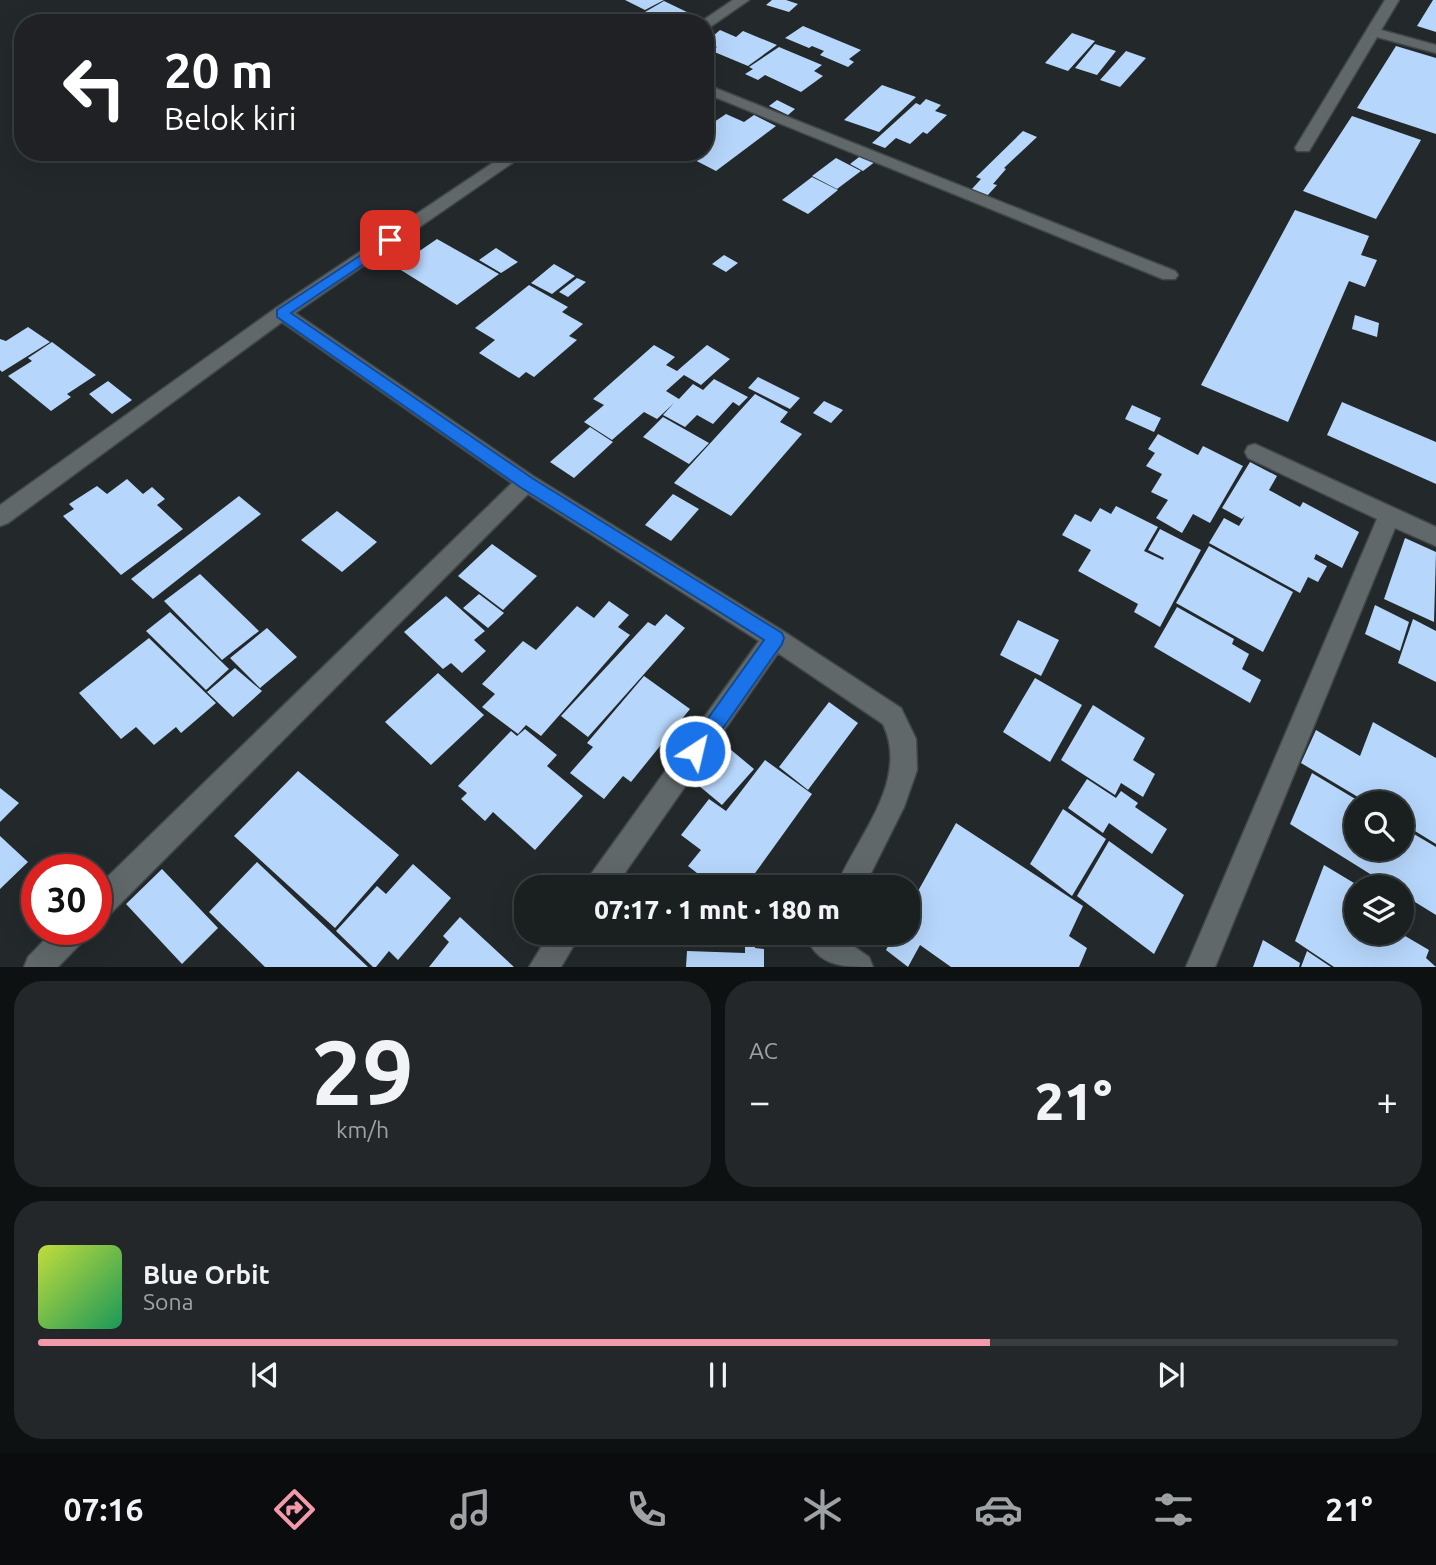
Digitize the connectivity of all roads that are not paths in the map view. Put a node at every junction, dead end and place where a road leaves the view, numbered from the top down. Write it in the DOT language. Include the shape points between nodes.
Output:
graph roads {
  1 [pos="741,0"];
  2 [pos="1392,0"];
  3 [pos="714,18"];
  4 [pos="1373,32"];
  5 [pos="1436,49"];
  6 [pos="714,92"];
  7 [pos="1303,148"];
  8 [pos="507,161"];
  9 [pos="1169,275"];
  10 [pos="282,313"];
  11 [pos="1255,452"];
  12 [pos="526,482"];
  13 [pos="1389,516"];
  14 [pos="0,517"];
  15 [pos="1436,537"];
  16 [pos="775,638"];
  17 [pos="607,875"];
  18 [pos="856,875"];
  19 [pos="112,892"];
  20 [pos="59,945"];
  21 [pos="559,945"];
  22 [pos="827,945"];
  23 [pos="37,967"];
  24 [pos="543,967"];
  25 [pos="859,967"];
  26 [pos="1200,967"];
  1 -- 3 [label="street"];
  2 -- 4 [label="street"];
  4 -- 5 [label="street"];
  4 -- 7 [label="street"];
  6 -- 9 [label="street"];
  8 -- 10 [label="street"];
  10 -- 12 [label="street"];
  10 -- 14 [label="street"];
  11 -- 13 [label="street"];
  12 -- 16 [label="street"];
  12 -- 19 [label="street"];
  13 -- 15 [label="street"];
  13 -- 26 [label="street"];
  16 -- 17 [label="street"];
  16 -- 18 [label="street" via="892,716 903,739 904,769 895,798"];
  20 -- 23 [label="street"];
  21 -- 24 [label="street"];
  22 -- 25 [label="street"];
}
